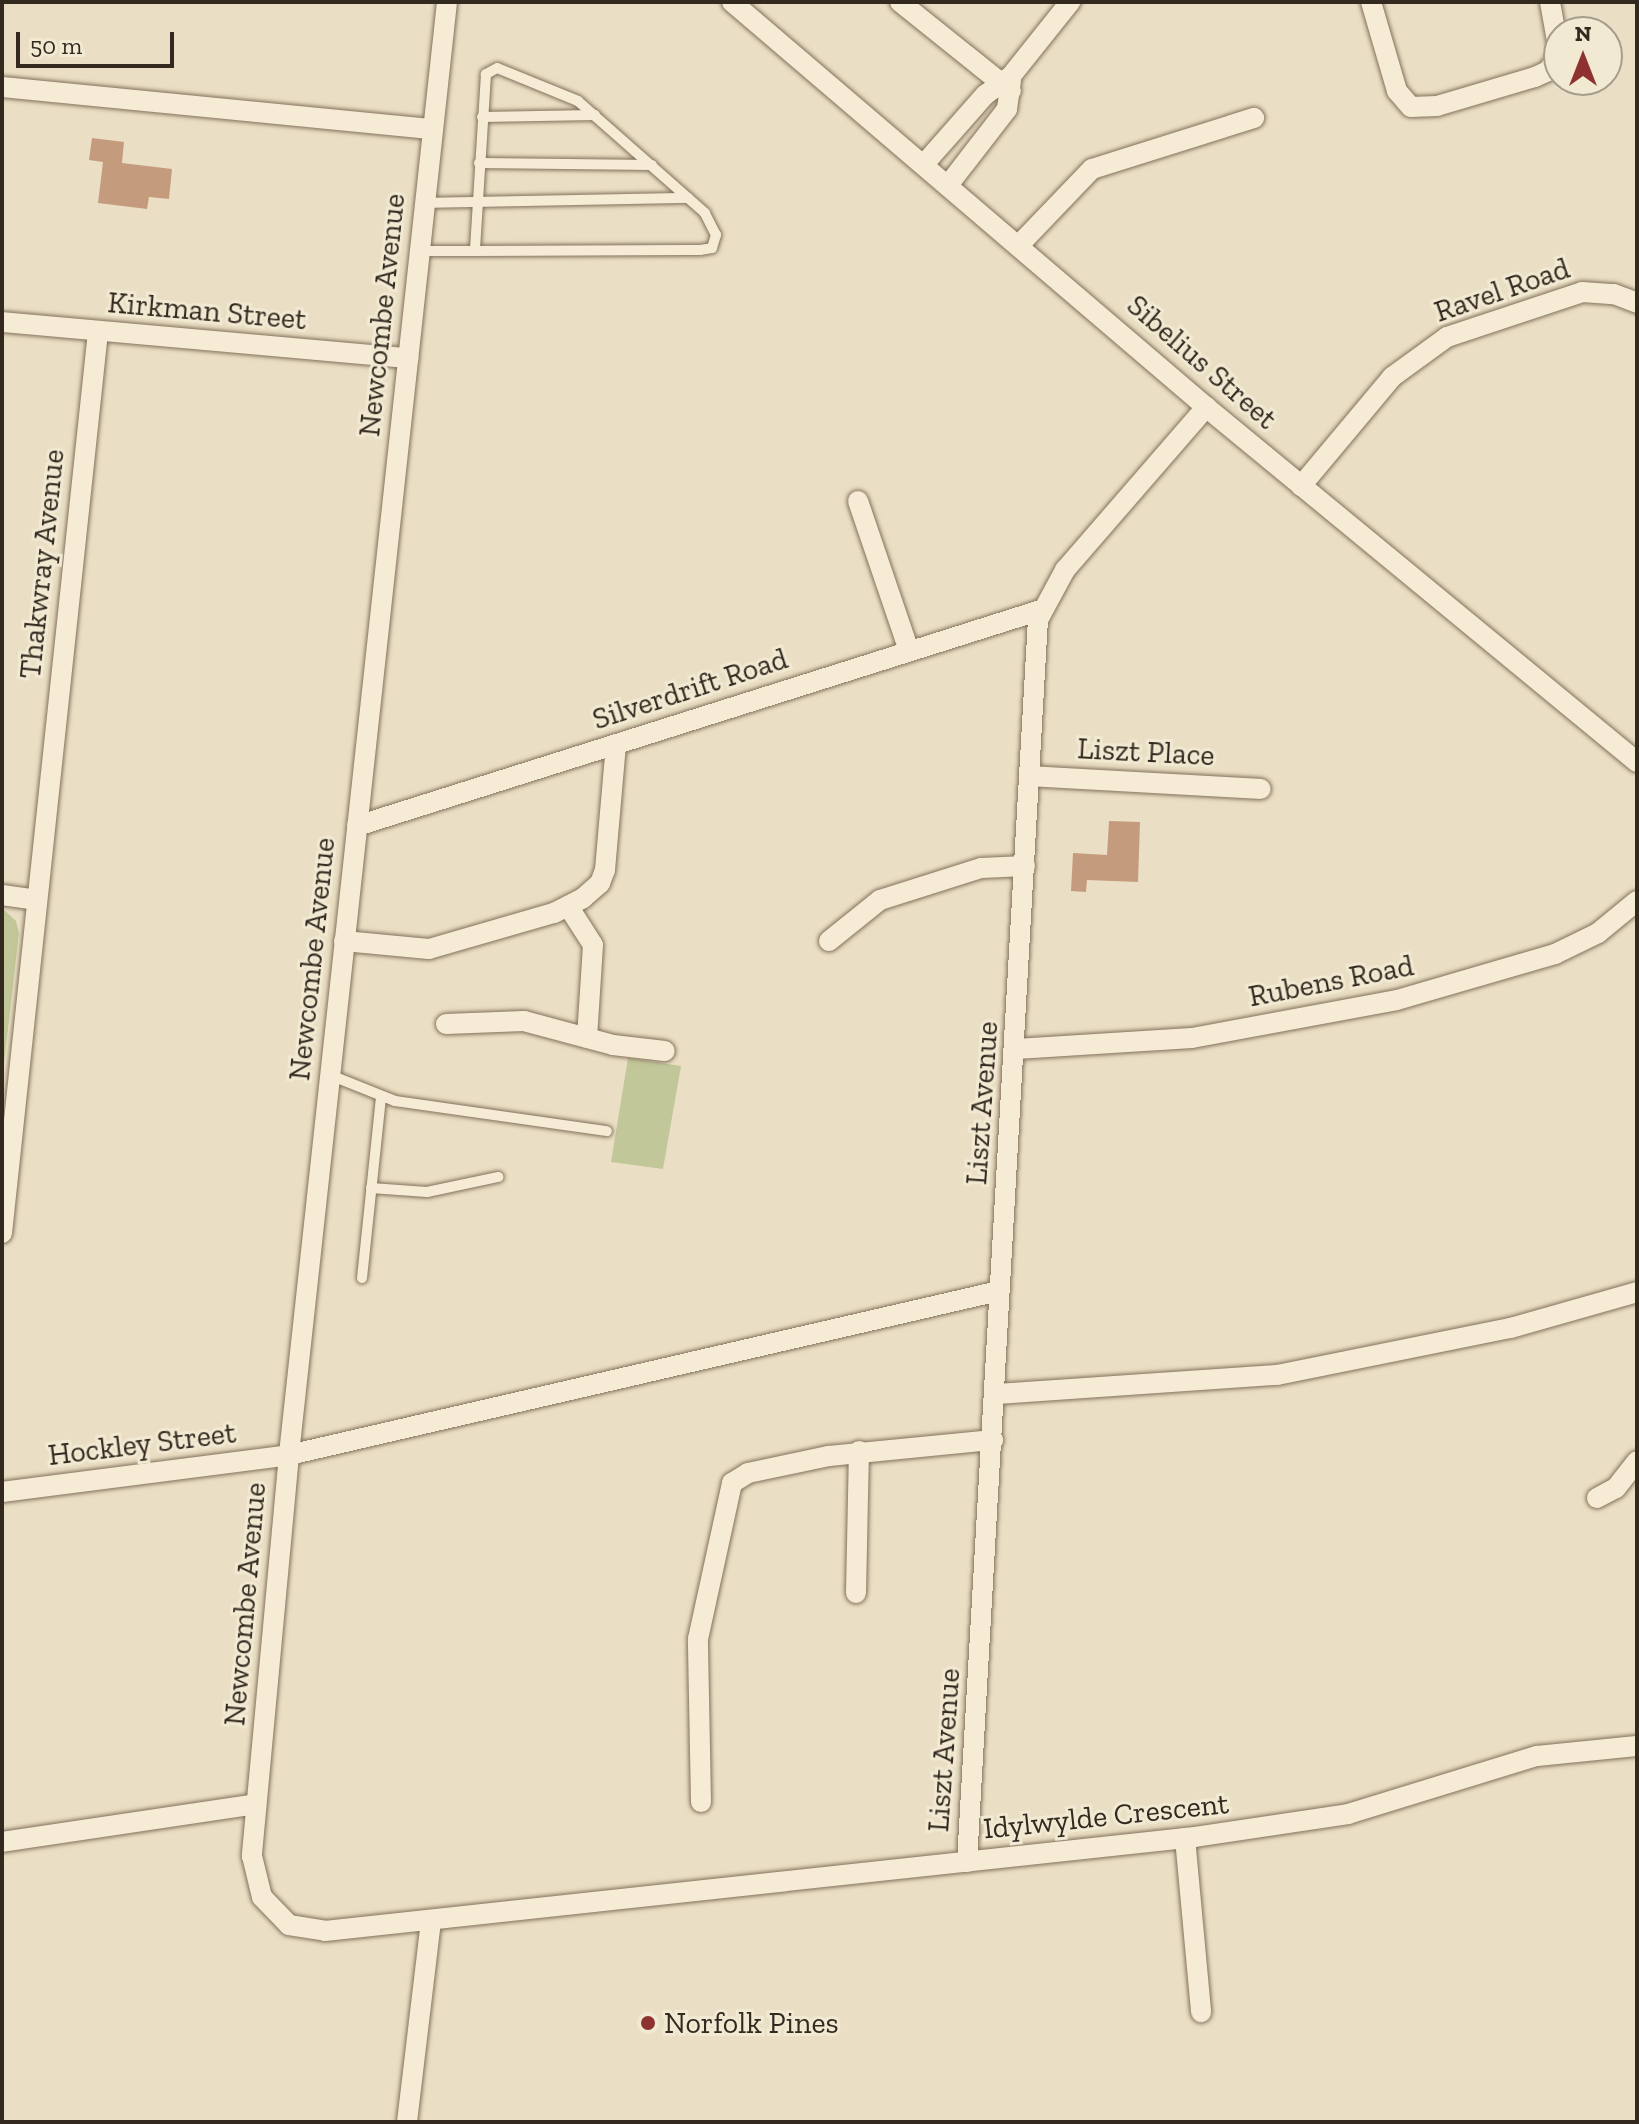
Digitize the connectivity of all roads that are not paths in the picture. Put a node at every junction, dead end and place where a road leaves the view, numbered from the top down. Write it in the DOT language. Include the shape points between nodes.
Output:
graph roads {
  1 [pos="447,2"];
  2 [pos="732,2"];
  3 [pos="900,2"];
  4 [pos="1070,2"];
  5 [pos="1371,2"];
  6 [pos="1543,73"];
  7 [pos="1007,83"];
  8 [pos="2,87"];
  9 [pos="595,115"];
  10 [pos="482,117"];
  11 [pos="1254,118"];
  12 [pos="433,129"];
  13 [pos="479,163"];
  14 [pos="925,163"];
  15 [pos="652,165"];
  16 [pos="949,184"];
  17 [pos="688,198"];
  18 [pos="425,203"];
  19 [pos="476,203"];
  20 [pos="1020,244"];
  21 [pos="419,251"];
  22 [pos="475,251"];
  23 [pos="1637,303"];
  24 [pos="2,322"];
  25 [pos="98,332"];
  26 [pos="408,358"];
  27 [pos="1206,407"];
  28 [pos="1301,486"];
  29 [pos="858,501"];
  30 [pos="1041,610"];
  31 [pos="909,651"];
  32 [pos="616,744"];
  33 [pos="1637,762"];
  34 [pos="1029,776"];
  35 [pos="1261,789"];
  36 [pos="357,826"];
  37 [pos="1025,866"];
  38 [pos="2,895"];
  39 [pos="36,900"];
  40 [pos="1637,901"];
  41 [pos="568,906"];
  42 [pos="344,941"];
  43 [pos="829,941"];
  44 [pos="446,1024"];
  45 [pos="587,1038"];
  46 [pos="1016,1049"];
  47 [pos="665,1051"];
  48 [pos="330,1075"];
  49 [pos="381,1097"];
  50 [pos="607,1131"];
  51 [pos="498,1177"];
  52 [pos="371,1188"];
  53 [pos="2,1233"];
  54 [pos="362,1278"];
  55 [pos="999,1291"];
  56 [pos="1637,1292"];
  57 [pos="996,1394"];
  58 [pos="993,1440"];
  59 [pos="859,1451"];
  60 [pos="289,1455"];
  61 [pos="1637,1461"];
  62 [pos="2,1492"];
  63 [pos="1597,1498"];
  64 [pos="856,1593"];
  65 [pos="1637,1746"];
  66 [pos="701,1802"];
  67 [pos="256,1804"];
  68 [pos="1185,1838"];
  69 [pos="2,1842"];
  70 [pos="967,1862"];
  71 [pos="277,1916"];
  72 [pos="431,1920"];
  73 [pos="1201,2012"];
  74 [pos="407,2122"];
  1 -- 12 [label="street, Newcombe Avenue"];
  2 -- 14 [label="street, Sibelius Street"];
  3 -- 7 [label="street"];
  4 -- 7 [label="street"];
  5 -- 6 [label="street" via="1397,91 1411,107 1437,106"];
  7 -- 14 [label="street"];
  7 -- 16 [label="street" via="1007,109"];
  8 -- 12 [label="street"];
  9 -- 10 [label="lane"];
  9 -- 10 [label="lane" via="555,87 497,68 486,74"];
  9 -- 15 [label="lane"];
  10 -- 13 [label="lane"];
  11 -- 20 [label="street" via="1092,169"];
  12 -- 18 [label="street, Newcombe Avenue"];
  13 -- 15 [label="lane"];
  13 -- 19 [label="lane"];
  14 -- 16 [label="street, Sibelius Street"];
  15 -- 17 [label="lane"];
  16 -- 20 [label="street, Sibelius Street"];
  17 -- 19 [label="lane"];
  17 -- 22 [label="lane" via="713,223 712,248"];
  18 -- 19 [label="lane"];
  18 -- 21 [label="street, Newcombe Avenue"];
  19 -- 22 [label="lane"];
  20 -- 27 [label="street, Sibelius Street"];
  21 -- 22 [label="lane"];
  21 -- 26 [label="street, Newcombe Avenue"];
  23 -- 28 [label="street, Ravel Road" via="1614,294 1582,292 1447,337 1392,377"];
  24 -- 25 [label="street, Kirkman Street"];
  25 -- 26 [label="street, Kirkman Street"];
  25 -- 39 [label="street, Thakwray Avenue"];
  26 -- 36 [label="street, Newcombe Avenue"];
  27 -- 28 [label="street, Sibelius Street"];
  27 -- 30 [label="street, Liszt Avenue" via="1073,560"];
  28 -- 33 [label="street, Sibelius Street"];
  29 -- 31 [label="street"];
  30 -- 31 [label="street, Silverdrift Road"];
  30 -- 34 [label="street, Liszt Avenue"];
  31 -- 32 [label="street, Silverdrift Road"];
  32 -- 36 [label="street, Silverdrift Road"];
  32 -- 41 [label="street" via="605,870 600,883"];
  34 -- 35 [label="street, Liszt Place"];
  34 -- 37 [label="street, Liszt Avenue"];
  36 -- 42 [label="street, Newcombe Avenue"];
  37 -- 43 [label="street" via="981,868 880,900"];
  37 -- 46 [label="street, Liszt Avenue"];
  38 -- 39 [label="street"];
  39 -- 53 [label="street, Thakwray Avenue"];
  40 -- 46 [label="street, Rubens Road" via="1598,933 1555,954 1397,1000 1179,1040"];
  41 -- 42 [label="street" via="429,949"];
  41 -- 45 [label="street" via="593,945"];
  42 -- 48 [label="street, Newcombe Avenue"];
  44 -- 45 [label="street" via="524,1021"];
  45 -- 47 [label="street"];
  46 -- 55 [label="street, Liszt Avenue"];
  48 -- 49 [label="lane"];
  48 -- 60 [label="street, Newcombe Avenue"];
  49 -- 50 [label="lane"];
  49 -- 52 [label="lane"];
  51 -- 52 [label="lane" via="427,1192"];
  52 -- 54 [label="lane"];
  55 -- 57 [label="street, Liszt Avenue"];
  55 -- 60 [label="street, Hockley Street"];
  56 -- 57 [label="street" via="1511,1328 1277,1375"];
  57 -- 58 [label="street, Liszt Avenue"];
  58 -- 59 [label="street"];
  58 -- 70 [label="street, Liszt Avenue"];
  59 -- 64 [label="street"];
  59 -- 66 [label="street" via="748,1473 725,1495 698,1639"];
  60 -- 62 [label="street, Hockley Street"];
  60 -- 67 [label="street, Newcombe Avenue"];
  61 -- 63 [label="street" via="1616,1488"];
  65 -- 68 [label="street, Idylwylde Crescent" via="1537,1756 1348,1814"];
  67 -- 69 [label="street"];
  67 -- 71 [label="street, Newcombe Avenue" via="254,1881"];
  68 -- 70 [label="street, Idylwylde Crescent"];
  68 -- 73 [label="street"];
  70 -- 72 [label="street, Idylwylde Crescent"];
  71 -- 72 [label="street, Idylwylde Crescent" via="301,1930 325,1931"];
  72 -- 74 [label="street"];
}
